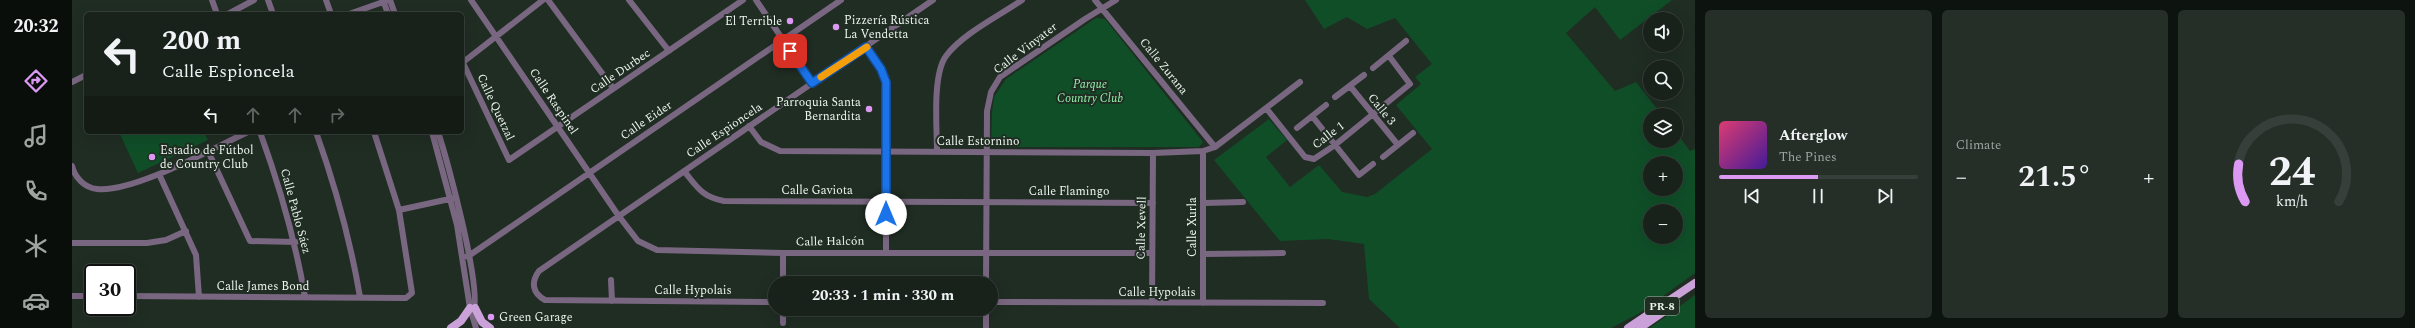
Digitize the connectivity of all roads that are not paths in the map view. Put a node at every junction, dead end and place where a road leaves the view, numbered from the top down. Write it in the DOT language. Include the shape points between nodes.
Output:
graph roads {
  1 [pos="212,0"];
  2 [pos="254,0"];
  3 [pos="268,0"];
  4 [pos="326,0"];
  5 [pos="386,0"];
  6 [pos="471,0"];
  7 [pos="543,0"];
  8 [pos="548,0"];
  9 [pos="629,0"];
  10 [pos="742,0"];
  11 [pos="756,0"];
  12 [pos="841,0"];
  13 [pos="933,0"];
  14 [pos="1022,0"];
  15 [pos="1095,0"];
  16 [pos="1116,0"];
  17 [pos="1102,8"];
  18 [pos="216,12"];
  19 [pos="232,12"];
  20 [pos="272,12"];
  21 [pos="330,12"];
  22 [pos="353,12"];
  23 [pos="388,12"];
  24 [pos="394,12"];
  25 [pos="496,37"];
  26 [pos="783,40"];
  27 [pos="1406,41"];
  28 [pos="866,47"];
  29 [pos="669,51"];
  30 [pos="1389,56"];
  31 [pos="464,62"];
  32 [pos="464,65"];
  33 [pos="1374,68"];
  34 [pos="1364,75"];
  35 [pos="84,76"];
  36 [pos="72,82"];
  37 [pos="1300,82"];
  38 [pos="812,83"];
  39 [pos="1350,86"];
  40 [pos="613,88"];
  41 [pos="1335,97"];
  42 [pos="1326,105"];
  43 [pos="1266,108"];
  44 [pos="1372,115"];
  45 [pos="1312,116"];
  46 [pos="749,126"];
  47 [pos="558,127"];
  48 [pos="1297,128"];
  49 [pos="244,134"];
  50 [pos="261,134"];
  51 [pos="317,134"];
  52 [pos="375,134"];
  53 [pos="433,134"];
  54 [pos="438,134"];
  55 [pos="1413,134"];
  56 [pos="1335,145"];
  57 [pos="1398,145"];
  58 [pos="1215,147"];
  59 [pos="208,151"];
  60 [pos="1203,151"];
  61 [pos="886,152"];
  62 [pos="937,152"];
  63 [pos="986,152"];
  64 [pos="1153,153"];
  65 [pos="1384,157"];
  66 [pos="509,160"];
  67 [pos="1373,164"];
  68 [pos="72,166"];
  69 [pos="684,171"];
  70 [pos="589,172"];
  71 [pos="159,174"];
  72 [pos="454,198"];
  73 [pos="886,202"];
  74 [pos="986,202"];
  75 [pos="1243,202"];
  76 [pos="1153,203"];
  77 [pos="1204,203"];
  78 [pos="399,210"];
  79 [pos="618,215"];
  80 [pos="186,231"];
  81 [pos="296,242"];
  82 [pos="72,243"];
  83 [pos="886,252"];
  84 [pos="986,252"];
  85 [pos="784,253"];
  86 [pos="1152,253"];
  87 [pos="1283,253"];
  88 [pos="1203,254"];
  89 [pos="466,256"];
  90 [pos="783,276"];
  91 [pos="986,276"];
  92 [pos="611,280"];
  93 [pos="1695,283"];
  94 [pos="533,284"];
  95 [pos="1695,290"];
  96 [pos="72,296"];
  97 [pos="84,296"];
  98 [pos="136,296"];
  99 [pos="199,297"];
  100 [pos="305,297"];
  101 [pos="360,297"];
  102 [pos="612,301"];
  103 [pos="768,302"];
  104 [pos="998,302"];
  105 [pos="1152,303"];
  106 [pos="1203,303"];
  107 [pos="1323,303"];
  108 [pos="473,309"];
  109 [pos="783,316"];
  110 [pos="986,316"];
  111 [pos="783,323"];
  112 [pos="451,328"];
  113 [pos="476,328"];
  114 [pos="490,328"];
  115 [pos="986,328"];
  116 [pos="1628,328"];
  117 [pos="1640,328"];
  1 -- 18 [label="street"];
  2 -- 19 [label="street"];
  3 -- 20 [label="street"];
  4 -- 21 [label="street"];
  5 -- 22 [label="street"];
  5 -- 23 [label="street"];
  5 -- 24 [label="street"];
  6 -- 25 [label="street, Calle Raspinel"];
  7 -- 25 [label="street"];
  8 -- 40 [label="street"];
  9 -- 29 [label="street"];
  10 -- 29 [label="street, Calle Durbec"];
  11 -- 26 [label="street"];
  12 -- 26 [label="street, Calle Eider"];
  13 -- 28 [label="street, Calle Espioncela"];
  14 -- 62 [label="street" via="961,41 945,57 937,82"];
  15 -- 17 [label="street, Calle Zurana"];
  16 -- 17 [label="street, Calle Vinyater"];
  17 -- 58 [label="street, Calle Zurana"];
  17 -- 63 [label="street, Calle Vinyater" via="1000,77 991,92 987,110"];
  25 -- 31 [label="street"];
  25 -- 47 [label="street, Calle Raspinel"];
  26 -- 38 [label="street"];
  26 -- 70 [label="street, Calle Eider"];
  27 -- 30 [label="street"];
  28 -- 38 [label="street, Calle Espioncela"];
  28 -- 61 [label="street" via="881,69 886,82"];
  29 -- 40 [label="street, Calle Durbec"];
  30 -- 33 [label="street"];
  30 -- 44 [label="street, Calle 1" via="1410,84"];
  32 -- 66 [label="street, Calle Quetzal"];
  34 -- 39 [label="street"];
  35 -- 36 [label="street"];
  37 -- 43 [label="street, Calle Estornino"];
  38 -- 46 [label="street, Calle Espioncela"];
  39 -- 41 [label="street"];
  39 -- 44 [label="street, Calle 3"];
  40 -- 47 [label="street, Calle Durbec"];
  42 -- 45 [label="street"];
  43 -- 56 [label="street, Calle 1" via="1309,159 1320,156"];
  43 -- 58 [label="street, Calle Estornino"];
  44 -- 56 [label="street, Calle 1"];
  44 -- 57 [label="street, Calle 3"];
  45 -- 48 [label="street"];
  45 -- 56 [label="street"];
  46 -- 61 [label="street, Calle Estornino" via="761,142 780,151"];
  46 -- 69 [label="street, Calle Espioncela"];
  47 -- 66 [label="street, Calle Durbec"];
  47 -- 70 [label="street, Calle Raspinel"];
  49 -- 59 [label="street"];
  50 -- 81 [label="street, Calle Pablo Sáez"];
  51 -- 101 [label="street" via="337,191 351,245"];
  52 -- 78 [label="street"];
  53 -- 72 [label="street"];
  54 -- 72 [label="street"];
  55 -- 57 [label="street"];
  56 -- 67 [label="street" via="1359,175"];
  57 -- 65 [label="street"];
  58 -- 60 [label="street, Calle Estornino"];
  59 -- 71 [label="street"];
  59 -- 81 [label="street" via="250,241"];
  60 -- 64 [label="street, Calle Estornino"];
  60 -- 77 [label="street, Calle Xurla"];
  61 -- 62 [label="street, Calle Estornino"];
  61 -- 73 [label="street"];
  62 -- 63 [label="street, Calle Estornino"];
  63 -- 64 [label="street, Calle Estornino"];
  63 -- 74 [label="street, Calle Vinyater"];
  64 -- 76 [label="street, Calle Xevell"];
  68 -- 71 [label="street" via="73,172 82,184 96,189 118,188"];
  69 -- 73 [label="street, Calle Gaviota" via="702,193 724,201"];
  69 -- 79 [label="street, Calle Espioncela"];
  70 -- 79 [label="street, Calle Raspinel"];
  70 -- 89 [label="street, Calle Eider"];
  71 -- 80 [label="street"];
  72 -- 78 [label="street"];
  72 -- 89 [label="street"];
  73 -- 74 [label="street, Calle Gaviota"];
  73 -- 83 [label="street"];
  74 -- 76 [label="street, Calle Flamingo"];
  74 -- 84 [label="street, Calle Vinyater"];
  75 -- 77 [label="street"];
  76 -- 86 [label="street, Calle Xevell"];
  77 -- 88 [label="street, Calle Xurla"];
  78 -- 101 [label="street, Calle James Bond" via="412,293 406,298"];
  79 -- 85 [label="street, Calle Halcón" via="638,241 657,250"];
  79 -- 94 [label="street, Calle Espioncela" via="538,270"];
  80 -- 82 [label="street" via="166,240 147,243"];
  80 -- 99 [label="street" via="196,255"];
  81 -- 100 [label="street, Calle Pablo Sáez"];
  83 -- 84 [label="street, Calle Halcón"];
  83 -- 85 [label="street, Calle Halcón"];
  84 -- 86 [label="street, Calle Halcón"];
  84 -- 91 [label="street, Calle Vinyater"];
  85 -- 90 [label="street"];
  86 -- 105 [label="street, Calle Xevell"];
  87 -- 88 [label="street"];
  88 -- 106 [label="street, Calle Xurla"];
  89 -- 108 [label="street"];
  92 -- 102 [label="street"];
  93 -- 116 [label="main road, PR-8"];
  94 -- 102 [label="street, Calle Hypolais" via="535,292 545,300"];
  95 -- 117 [label="main road, PR-8"];
  96 -- 97 [label="street"];
  98 -- 99 [label="street, Calle James Bond"];
  99 -- 100 [label="street, Calle James Bond"];
  100 -- 101 [label="street, Calle James Bond"];
  102 -- 103 [label="street, Calle Hypolais"];
  104 -- 105 [label="street, Calle Hypolais"];
  105 -- 106 [label="street, Calle Hypolais"];
  106 -- 107 [label="street, Calle Hypolais"];
  108 -- 112 [label="main road"];
  108 -- 113 [label="street"];
  108 -- 114 [label="main road"];
  109 -- 111 [label="street"];
  110 -- 115 [label="street"];
}
